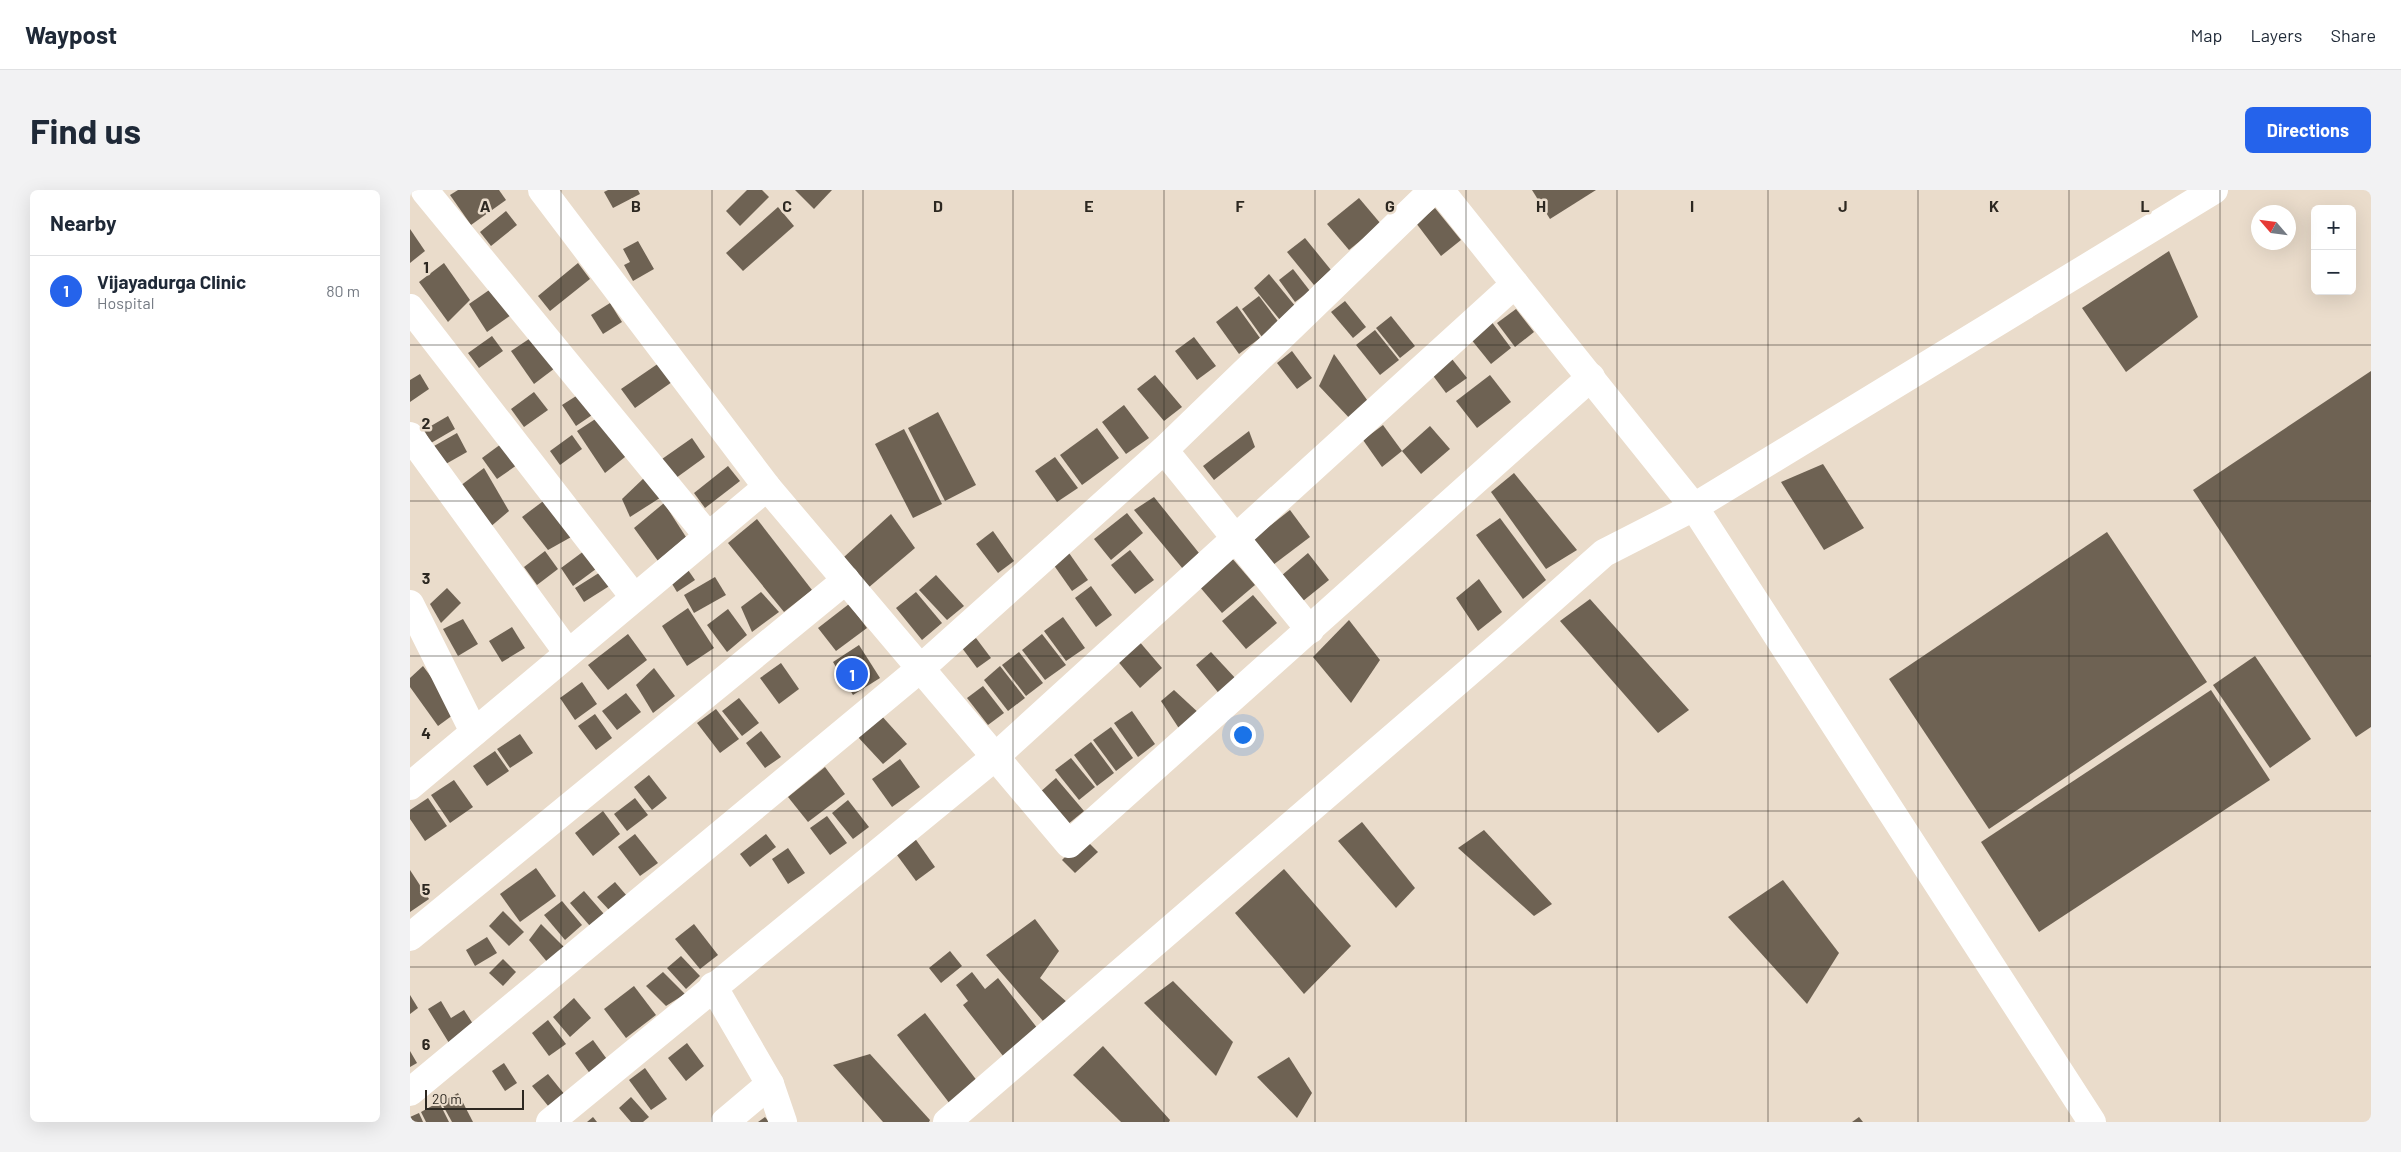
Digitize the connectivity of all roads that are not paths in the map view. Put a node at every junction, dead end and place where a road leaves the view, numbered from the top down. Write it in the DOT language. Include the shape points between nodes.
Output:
graph roads {
  1 [pos="542,190"];
  2 [pos="1433,190"];
  3 [pos="1440,190"];
  4 [pos="2214,190"];
  5 [pos="421,194"];
  6 [pos="1515,284"];
  7 [pos="410,308"];
  8 [pos="1591,377"];
  9 [pos="410,436"];
  10 [pos="1164,450"];
  11 [pos="767,487"];
  12 [pos="1694,507"];
  13 [pos="708,536"];
  14 [pos="1235,538"];
  15 [pos="846,580"];
  16 [pos="634,597"];
  17 [pos="410,604"];
  18 [pos="1310,630"];
  19 [pos="568,653"];
  20 [pos="921,668"];
  21 [pos="474,732"];
  22 [pos="995,757"];
  23 [pos="410,786"];
  24 [pos="410,937"];
  25 [pos="713,986"];
  26 [pos="770,1084"];
  27 [pos="410,1092"];
  28 [pos="550,1122"];
  29 [pos="725,1122"];
  30 [pos="783,1122"];
  31 [pos="947,1122"];
  32 [pos="2092,1122"];
  1 -- 11 [label="street"];
  2 -- 10 [label="street"];
  3 -- 6 [label="street"];
  4 -- 12 [label="street"];
  5 -- 13 [label="street"];
  6 -- 8 [label="street"];
  6 -- 14 [label="street"];
  7 -- 16 [label="street"];
  8 -- 12 [label="street"];
  8 -- 18 [label="street"];
  9 -- 19 [label="street"];
  10 -- 14 [label="street"];
  10 -- 20 [label="street"];
  11 -- 13 [label="street"];
  11 -- 15 [label="street"];
  12 -- 31 [label="street" via="1604,553"];
  12 -- 32 [label="street"];
  13 -- 16 [label="street"];
  14 -- 18 [label="street"];
  14 -- 22 [label="street"];
  15 -- 20 [label="street"];
  15 -- 24 [label="street"];
  16 -- 19 [label="street"];
  17 -- 21 [label="street"];
  18 -- 22 [label="street" via="1069,844"];
  19 -- 21 [label="street"];
  20 -- 22 [label="street"];
  20 -- 27 [label="street"];
  21 -- 23 [label="street"];
  22 -- 25 [label="street"];
  25 -- 26 [label="street"];
  25 -- 28 [label="street"];
  26 -- 29 [label="street"];
  26 -- 30 [label="street"];
}
